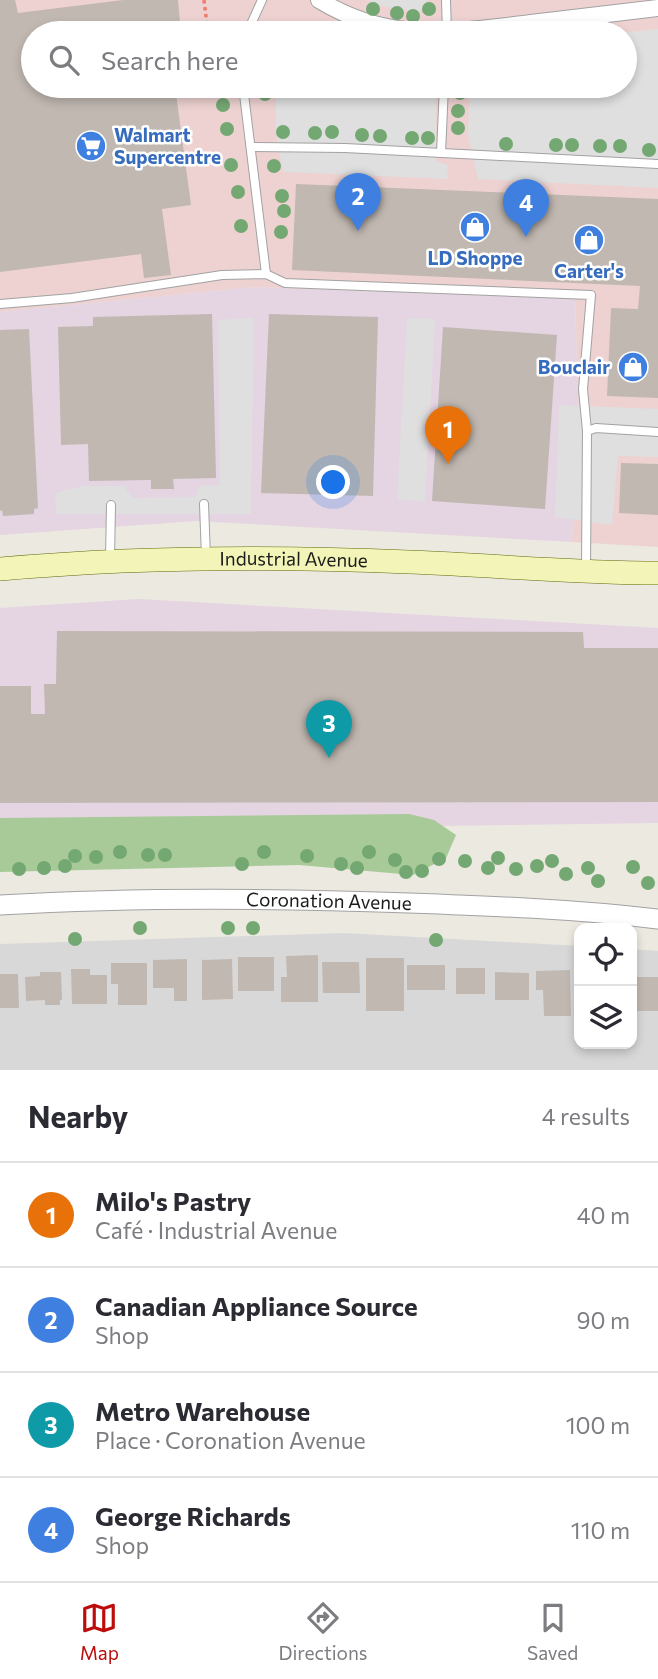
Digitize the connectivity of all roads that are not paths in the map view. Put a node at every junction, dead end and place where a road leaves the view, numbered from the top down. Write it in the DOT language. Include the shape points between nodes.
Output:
graph roads {
  1 [pos="262,0"];
  2 [pos="319,0"];
  3 [pos="446,0"];
  4 [pos="658,8"];
  5 [pos="252,21"];
  6 [pos="368,21"];
  7 [pos="447,21"];
  8 [pos="548,21"];
  9 [pos="245,98"];
  10 [pos="443,98"];
  11 [pos="251,146"];
  12 [pos="441,153"];
  13 [pos="658,164"];
  14 [pos="266,274"];
  15 [pos="0,303"];
  16 [pos="587,431"];
  17 [pos="658,432"];
  18 [pos="111,505"];
  19 [pos="204,505"];
  20 [pos="206,557"];
  21 [pos="110,562"];
  22 [pos="0,569"];
  23 [pos="586,573"];
  24 [pos="658,573"];
  25 [pos="658,586"];
  26 [pos="0,905"];
  27 [pos="658,919"];
  1 -- 5 [label="lane"];
  2 -- 6 [label="street"];
  3 -- 7 [label="lane"];
  4 -- 8 [label="street"];
  9 -- 11 [label="lane"];
  10 -- 12 [label="lane"];
  11 -- 12 [label="lane"];
  11 -- 14 [label="lane"];
  12 -- 13 [label="lane"];
  14 -- 15 [label="lane" via="222,275 72,298"];
  14 -- 16 [label="lane" via="285,283 591,295 583,389"];
  16 -- 17 [label="lane"];
  16 -- 23 [label="lane"];
  18 -- 21 [label="lane"];
  19 -- 20 [label="lane"];
  20 -- 21 [label="main road, Industrial Avenue"];
  20 -- 23 [label="main road, Industrial Avenue" via="409,562"];
  21 -- 22 [label="main road, Industrial Avenue"];
  23 -- 24 [label="main road, Industrial Avenue"];
  23 -- 25 [label="main road, Industrial Avenue"];
  26 -- 27 [label="street, Coronation Avenue" via="279,898 522,907"];
}
